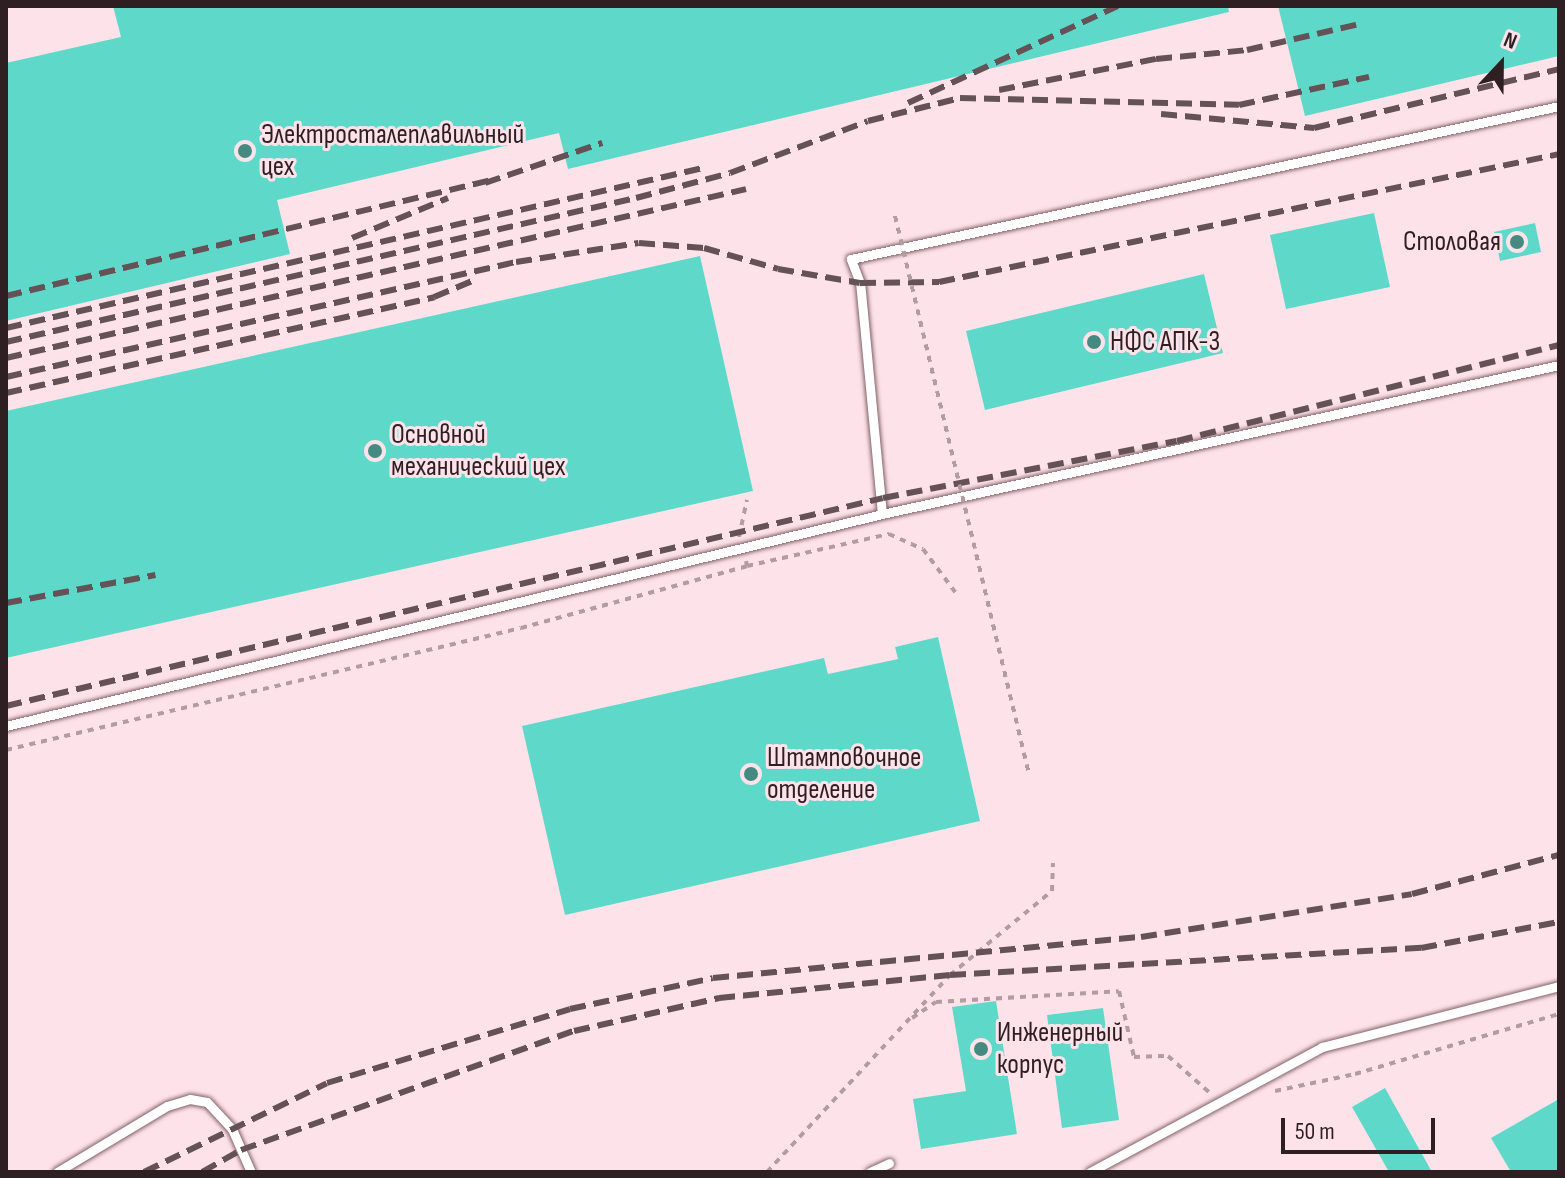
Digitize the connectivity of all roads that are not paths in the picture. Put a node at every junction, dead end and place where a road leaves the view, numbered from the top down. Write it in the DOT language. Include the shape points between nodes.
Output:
graph roads {
  1 [pos="1559,106"];
  2 [pos="1559,365"];
  3 [pos="882,514"];
  4 [pos="6,726"];
  5 [pos="1559,986"];
  6 [pos="889,1163"];
  7 [pos="57,1172"];
  8 [pos="251,1172"];
  9 [pos="870,1172"];
  10 [pos="1090,1172"];
  1 -- 3 [label="lane" via="851,259 860,283"];
  2 -- 3 [label="lane"];
  3 -- 4 [label="lane"];
  5 -- 10 [label="lane" via="1322,1047"];
  6 -- 9 [label="lane"];
  7 -- 8 [label="lane" via="167,1106 190,1099 207,1102 232,1129"];
}
